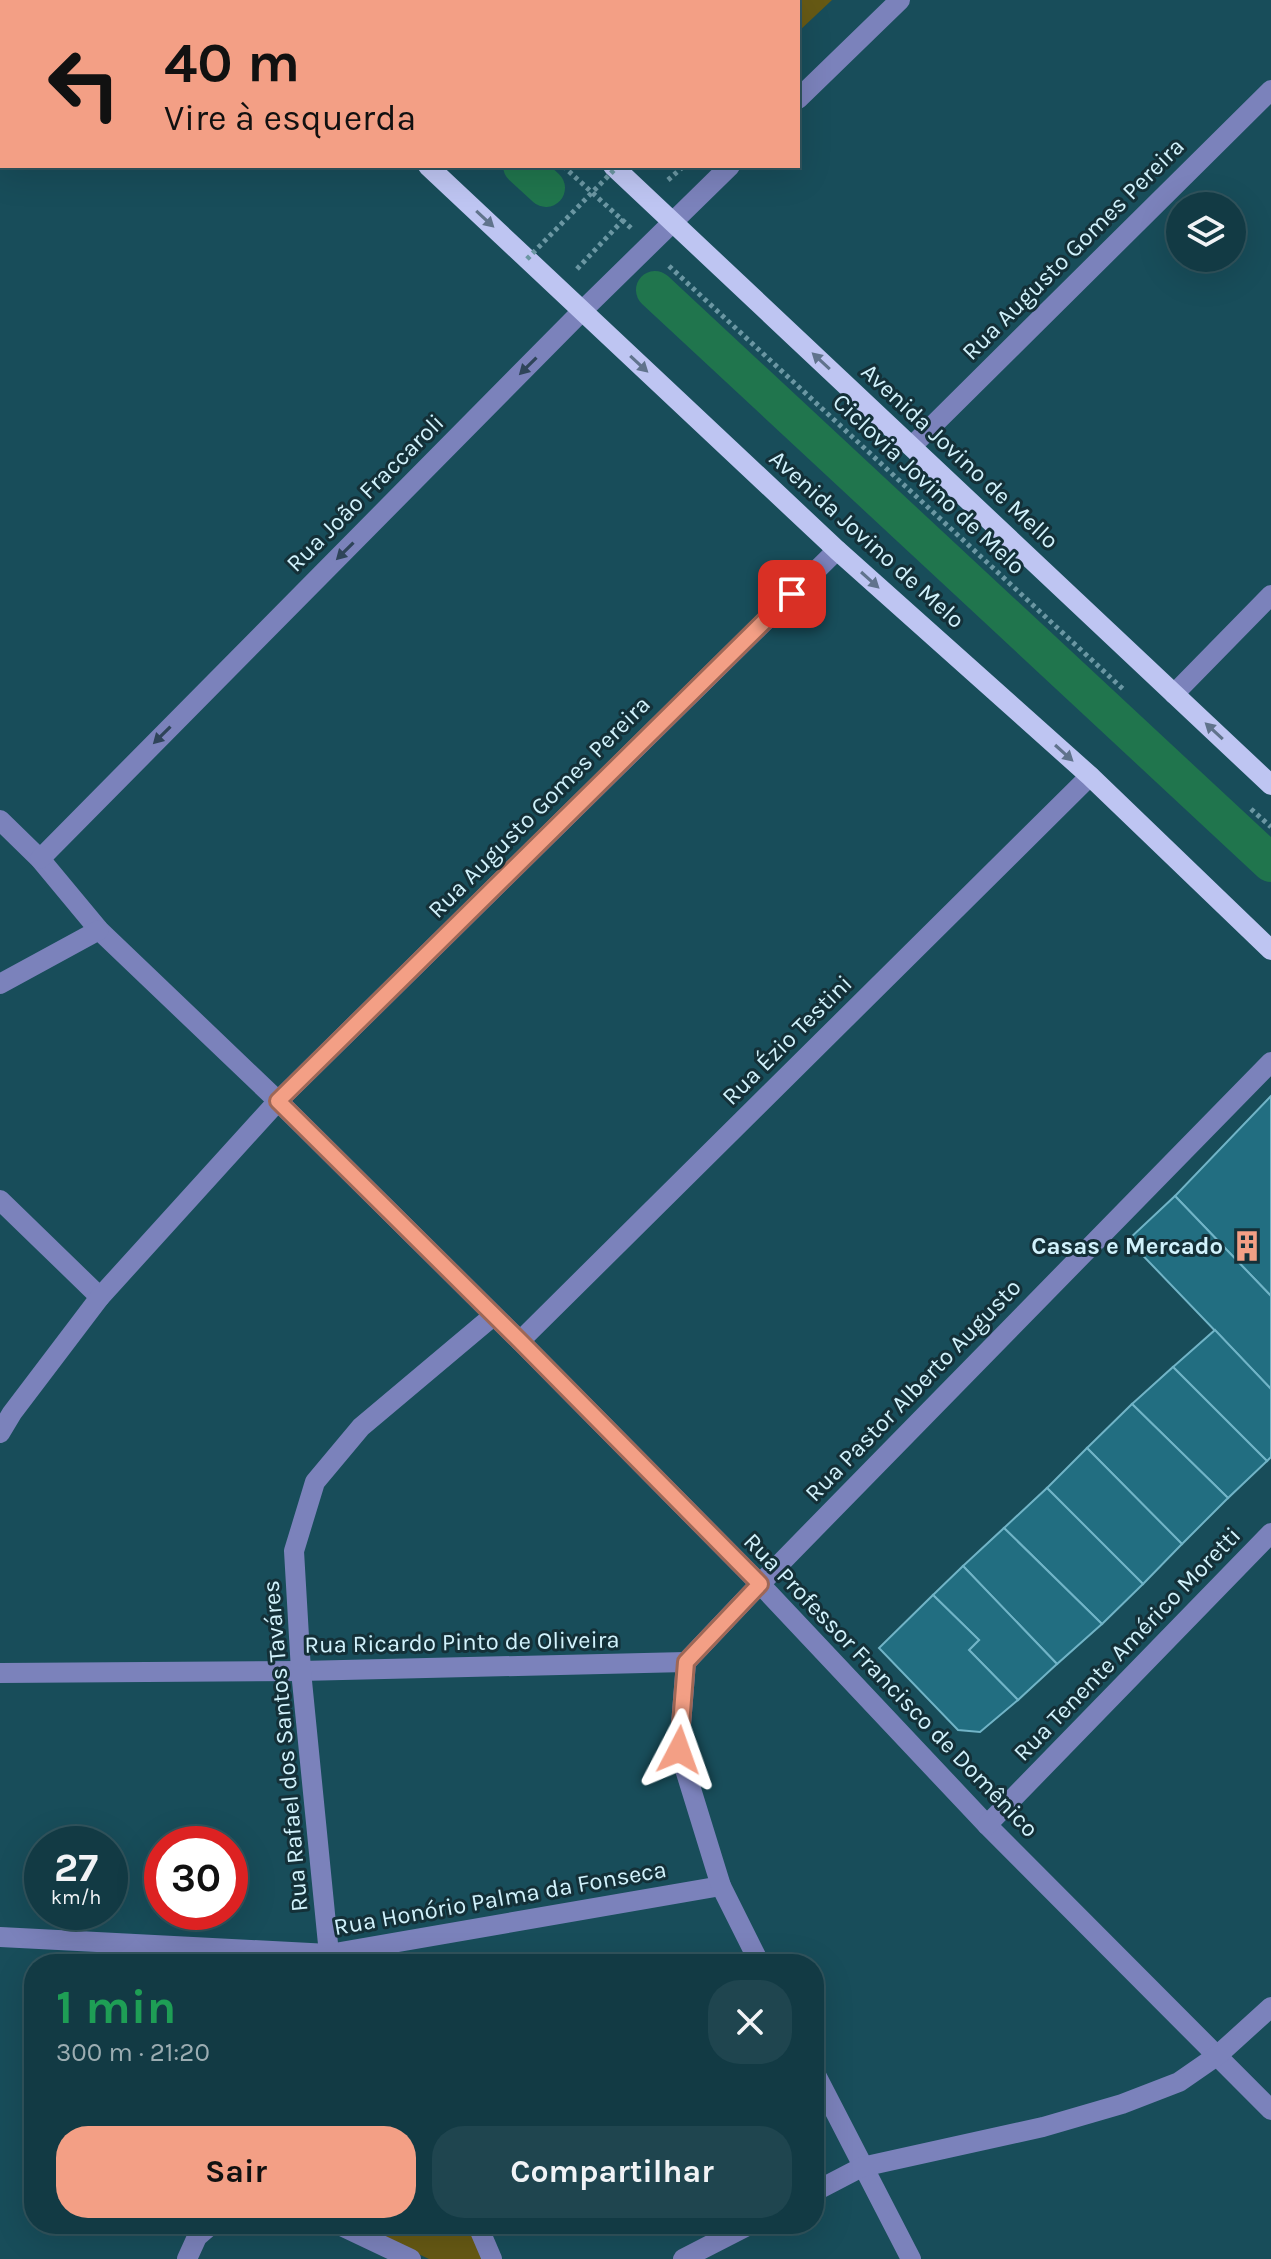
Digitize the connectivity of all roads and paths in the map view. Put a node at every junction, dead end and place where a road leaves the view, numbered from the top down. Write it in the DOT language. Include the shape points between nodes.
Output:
graph roads {
  1 [pos="900,0"];
  2 [pos="1271,90"];
  3 [pos="800,97"];
  4 [pos="430,168"];
  5 [pos="565,168"];
  6 [pos="613,168"];
  7 [pos="615,168"];
  8 [pos="728,168"];
  9 [pos="672,222"];
  10 [pos="633,230"];
  11 [pos="527,259"];
  12 [pos="663,261"];
  13 [pos="583,310"];
  14 [pos="912,446"];
  15 [pos="837,550"];
  16 [pos="1271,595"];
  17 [pos="1174,694"];
  18 [pos="1131,697"];
  19 [pos="1090,776"];
  20 [pos="1271,785"];
  21 [pos="1248,805"];
  22 [pos="0,820"];
  23 [pos="1271,827"];
  24 [pos="40,859"];
  25 [pos="99,930"];
  26 [pos="1271,950"];
  27 [pos="0,984"];
  28 [pos="1271,1062"];
  29 [pos="278,1101"];
  30 [pos="0,1200"];
  31 [pos="100,1297"];
  32 [pos="493,1316"];
  33 [pos="520,1341"];
  34 [pos="0,1433"];
  35 [pos="1271,1533"];
  36 [pos="760,1584"];
  37 [pos="686,1662"];
  38 [pos="301,1671"];
  39 [pos="0,1673"];
  40 [pos="987,1825"];
  41 [pos="721,1886"];
  42 [pos="0,1937"];
  43 [pos="257,1954"];
  44 [pos="331,1954"];
  45 [pos="359,1954"];
  46 [pos="755,1954"];
  47 [pos="1271,2007"];
  48 [pos="1218,2055"];
  49 [pos="824,2091"];
  50 [pos="1271,2110"];
  51 [pos="862,2167"];
  52 [pos="824,2187"];
  53 [pos="200,2234"];
  54 [pos="358,2234"];
  55 [pos="481,2234"];
  56 [pos="732,2234"];
  57 [pos="187,2259"];
  58 [pos="411,2259"];
  59 [pos="492,2259"];
  60 [pos="683,2259"];
  61 [pos="911,2259"];
  1 -- 3 [label="street"];
  2 -- 14 [label="street, Rua Augusto Gomes Pereira"];
  4 -- 11 [label="main road, Avenida Jovino de Melo, one-way"];
  5 -- 10 [label="path"];
  6 -- 11 [label="path, bridge"];
  7 -- 9 [label="main road, Avenida Jovino de Mello"];
  8 -- 9 [label="street, Rua João Fraccaroli"];
  9 -- 13 [label="street, Rua João Fraccaroli"];
  14 -- 9 [label="main road, Avenida Jovino de Mello, one-way"];
  11 -- 13 [label="main road, Avenida Jovino de Melo"];
  12 -- 18 [label="path, Ciclovia Jovino de Melo"];
  13 -- 15 [label="main road, Avenida Jovino de Melo, one-way"];
  13 -- 24 [label="street, Rua João Fraccaroli, one-way"];
  14 -- 17 [label="main road, Avenida Jovino de Mello"];
  15 -- 19 [label="main road, Avenida Jovino de Melo, one-way"];
  15 -- 29 [label="street, Rua Augusto Gomes Pereira"];
  16 -- 17 [label="street"];
  20 -- 17 [label="main road, Avenida Jovino de Mello, one-way"];
  19 -- 26 [label="main road, Avenida Jovino de Melo"];
  19 -- 33 [label="street, Rua Ézio Testini"];
  21 -- 23 [label="path"];
  22 -- 24 [label="street, Rua Professor Francisco de Domênico"];
  24 -- 25 [label="street, Rua Professor Francisco de Domênico"];
  25 -- 27 [label="street"];
  25 -- 29 [label="street, Rua Professor Francisco de Domênico"];
  28 -- 36 [label="street, Rua Pastor Alberto Augusto"];
  29 -- 31 [label="street, Rua Augusto Gomes Pereira"];
  29 -- 32 [label="street, Rua Professor Francisco de Domênico"];
  30 -- 31 [label="street"];
  31 -- 34 [label="street, Rua Augusto Gomes Pereira"];
  32 -- 33 [label="street, Rua Professor Francisco de Domênico"];
  32 -- 38 [label="street, Rua Rafael dos Santos Taváres" via="361,1427 315,1482 294,1551"];
  33 -- 36 [label="street, Rua Professor Francisco de Domênico"];
  35 -- 40 [label="street, Rua Tenente Américo Moretti"];
  36 -- 37 [label="street, Rua Pastor Alberto Augusto"];
  36 -- 40 [label="street, Rua Professor Francisco de Domênico"];
  37 -- 38 [label="street, Rua Ricardo Pinto de Oliveira"];
  37 -- 41 [label="street" via="679,1750"];
  38 -- 39 [label="street, Rua Ricardo Pinto de Oliveira"];
  38 -- 44 [label="street, Rua Rafael dos Santos Taváres"];
  40 -- 48 [label="street, Rua Professor Francisco de Domênico"];
  41 -- 45 [label="street, Rua Honório Palma da Fonseca"];
  41 -- 46 [label="street"];
  42 -- 43 [label="street, Rua Honório Palma da Fonseca"];
  47 -- 48 [label="street"];
  48 -- 50 [label="street, Rua Professor Francisco de Domênico"];
  48 -- 51 [label="street" via="1179,2082 1122,2104"];
  49 -- 51 [label="street"];
  51 -- 52 [label="street"];
  51 -- 61 [label="street"];
  53 -- 57 [label="street"];
  54 -- 58 [label="street"];
  55 -- 59 [label="street"];
  56 -- 60 [label="street"];
}
